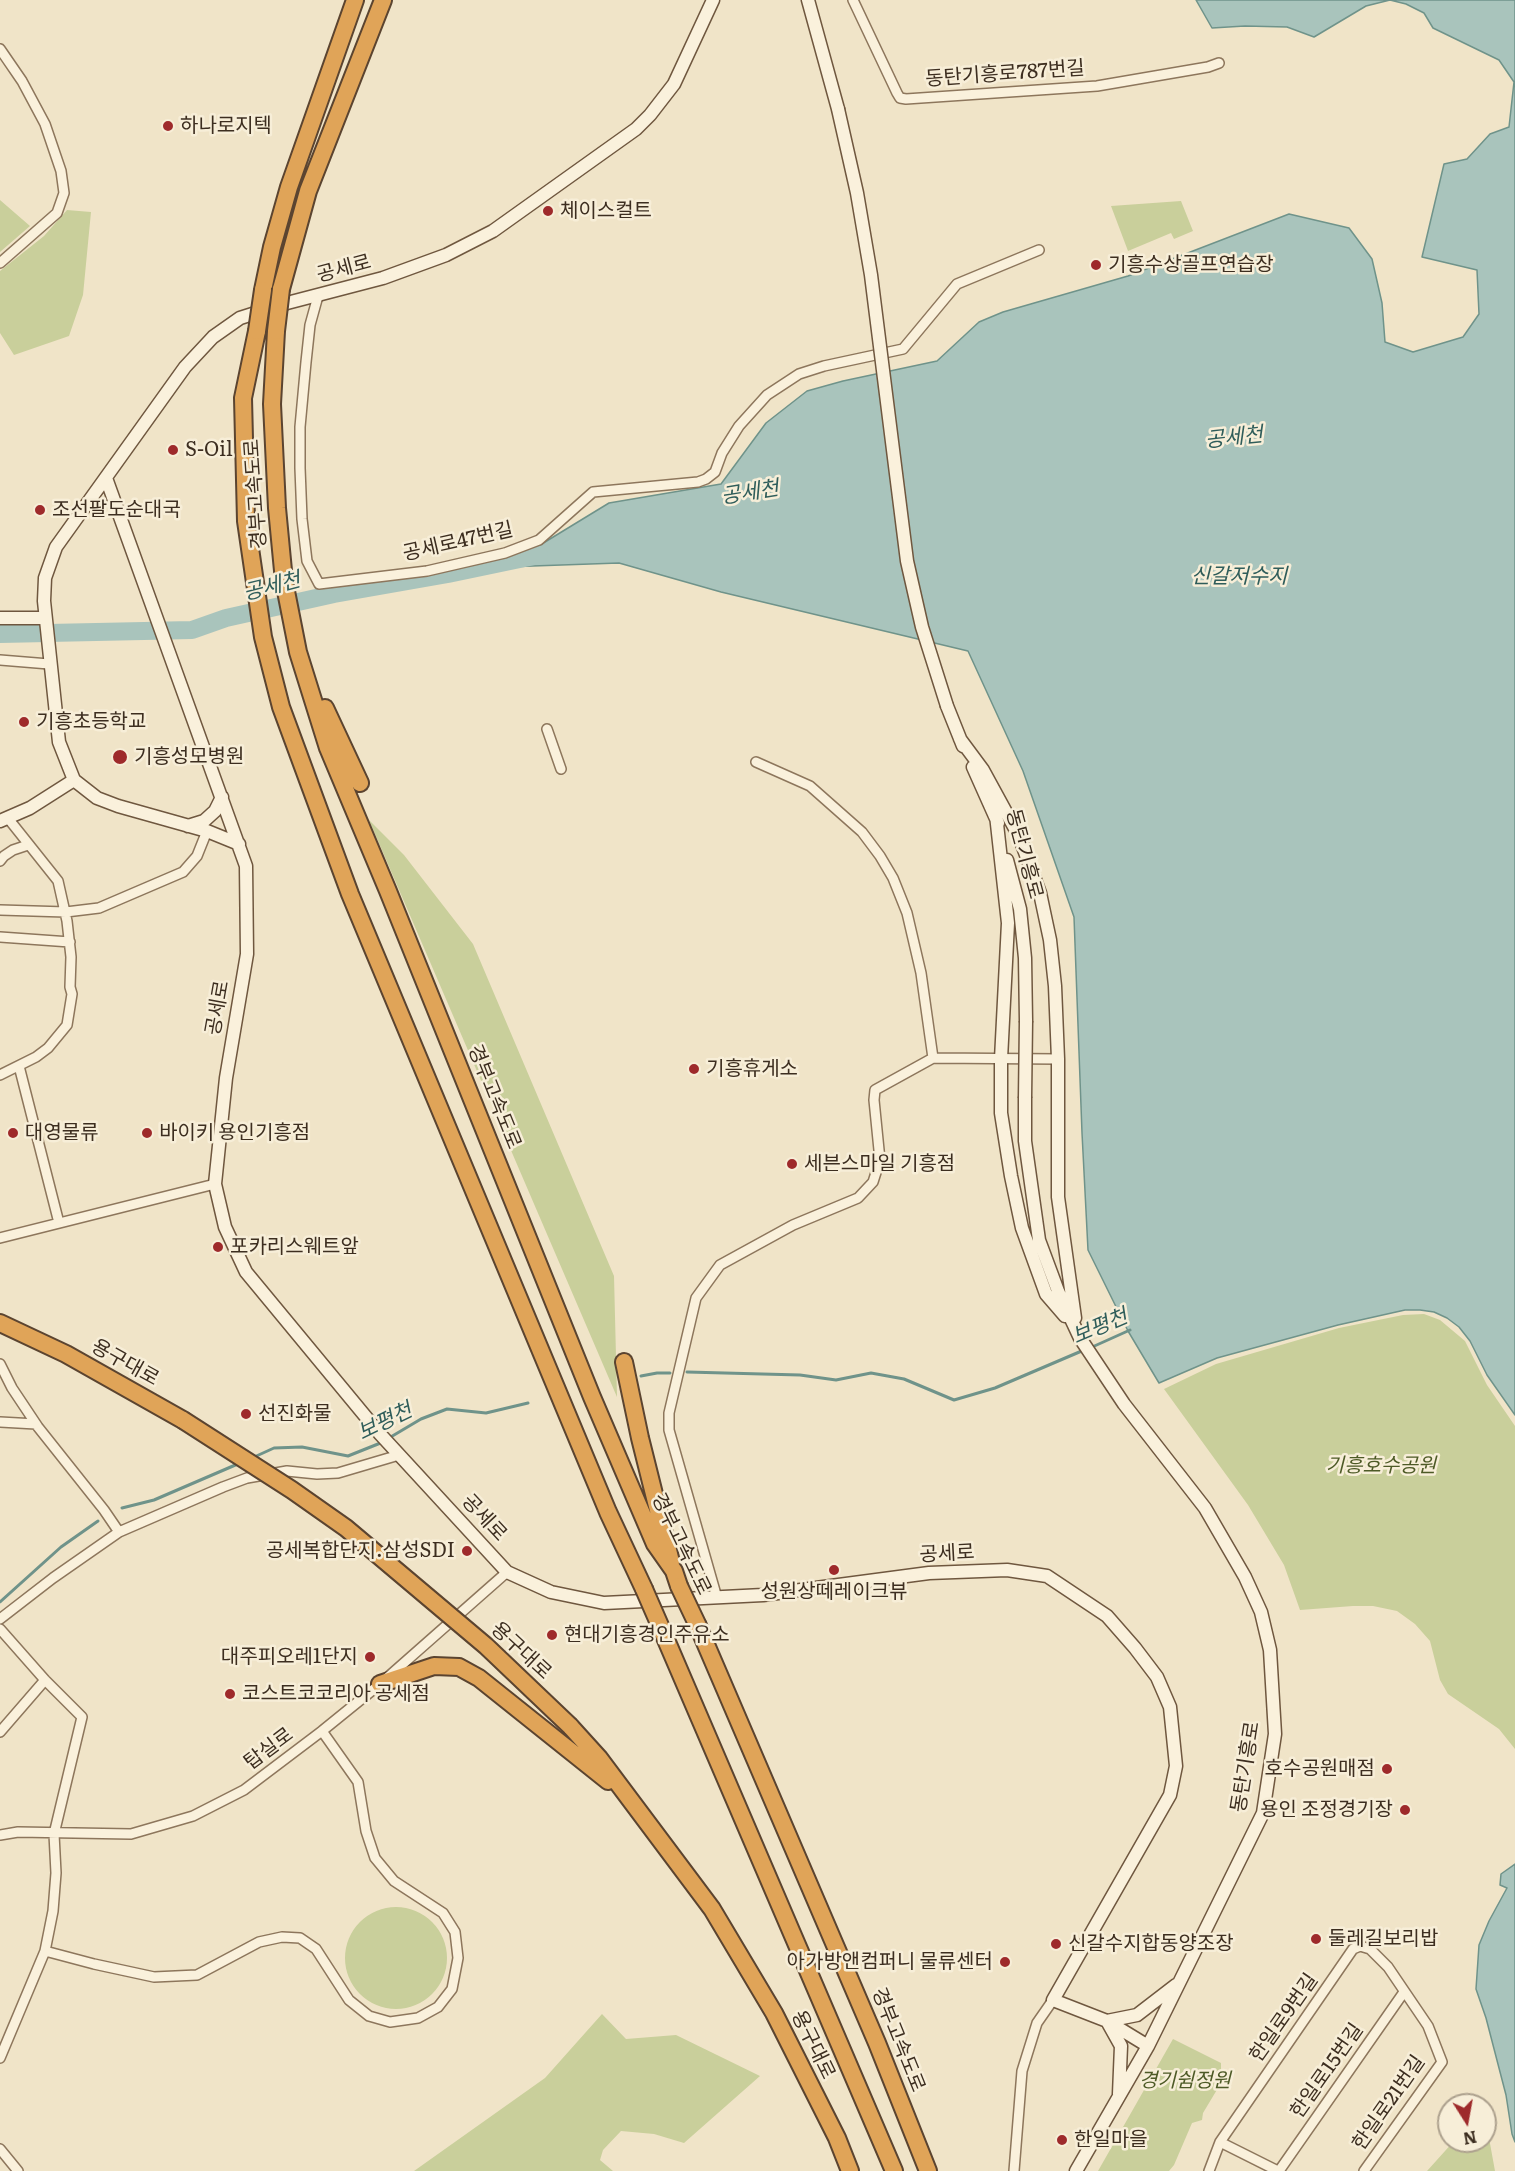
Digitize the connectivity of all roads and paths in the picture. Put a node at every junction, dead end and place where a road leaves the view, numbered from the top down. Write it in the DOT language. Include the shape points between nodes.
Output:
graph roads {
  1 [pos="356,0"];
  2 [pos="383,0"];
  3 [pos="713,0"];
  4 [pos="808,0"];
  5 [pos="853,0"];
  6 [pos="0,49"];
  7 [pos="1218,63"];
  8 [pos="1039,250"];
  9 [pos="0,264"];
  10 [pos="318,296"];
  11 [pos="105,478"];
  12 [pos="0,618"];
  13 [pos="45,618"];
  14 [pos="298,652"];
  15 [pos="49,658"];
  16 [pos="0,660"];
  17 [pos="547,729"];
  18 [pos="960,739"];
  19 [pos="756,762"];
  20 [pos="561,769"];
  21 [pos="74,780"];
  22 [pos="360,783"];
  23 [pos="222,797"];
  24 [pos="996,815"];
  25 [pos="4,819"];
  26 [pos="188,826"];
  27 [pos="207,831"];
  28 [pos="239,844"];
  29 [pos="28,845"];
  30 [pos="0,861"];
  31 [pos="0,910"];
  32 [pos="66,912"];
  33 [pos="0,937"];
  34 [pos="69,942"];
  35 [pos="933,1058"];
  36 [pos="1000,1059"];
  37 [pos="1058,1059"];
  38 [pos="19,1066"];
  39 [pos="0,1075"];
  40 [pos="215,1184"];
  41 [pos="59,1223"];
  42 [pos="0,1238"];
  43 [pos="0,1323"];
  44 [pos="1078,1333"];
  45 [pos="628,1363"];
  46 [pos="0,1364"];
  47 [pos="0,1422"];
  48 [pos="36,1424"];
  49 [pos="396,1453"];
  50 [pos="119,1532"];
  51 [pos="507,1572"];
  52 [pos="677,1579"];
  53 [pos="717,1598"];
  54 [pos="0,1619"];
  55 [pos="0,1629"];
  56 [pos="45,1680"];
  57 [pos="380,1684"];
  58 [pos="322,1731"];
  59 [pos="0,1732"];
  60 [pos="628,1797"];
  61 [pos="54,1834"];
  62 [pos="0,1835"];
  63 [pos="45,1951"];
  64 [pos="1179,1983"];
  65 [pos="1404,1992"];
  66 [pos="1053,2000"];
  67 [pos="1107,2021"];
  68 [pos="1148,2046"];
  69 [pos="0,2058"];
  70 [pos="1118,2097"];
  71 [pos="1220,2142"];
  72 [pos="0,2149"];
  73 [pos="18,2171"];
  74 [pos="850,2171"];
  75 [pos="894,2171"];
  76 [pos="928,2171"];
  77 [pos="1014,2171"];
  78 [pos="1076,2171"];
  79 [pos="1209,2171"];
  80 [pos="1278,2171"];
  81 [pos="1364,2171"];
  1 -- 75 [label="highway, 경부고속도로, bridge" via="289,187 272,247 243,398 246,521 263,637 281,707 350,894 608,1512 662,1628"];
  2 -- 14 [label="highway, 경부고속도로, bridge" via="308,191 281,289 272,404 276,508 284,581"];
  3 -- 10 [label="street, 공세로" via="674,84 636,129 483,237 383,278"];
  4 -- 18 [label="street, 동탄기흥로, bridge" via="838,109 871,275 908,561 925,638"];
  5 -- 7 [label="street, 동탄기흥로787번길" via="900,98 1097,86"];
  6 -- 9 [label="street" via="45,124 64,193 57,213"];
  8 -- 10 [label="street, 공세로47번길" via="957,284 903,349 799,374 767,395 739,426 715,472 706,479 593,492 538,540 505,553 427,571 319,585 307,561 300,468 306,362"];
  10 -- 11 [label="street, 공세로" via="240,318 213,337 185,367"];
  11 -- 13 [label="street, 공세로" via="56,547 45,578"];
  11 -- 23 [label="street, 공세로"];
  12 -- 13 [label="street"];
  13 -- 15 [label="street, 공세로"];
  14 -- 22 [label="highway"];
  14 -- 52 [label="highway, 경부고속도로" via="328,748 592,1397 655,1544"];
  15 -- 16 [label="street"];
  15 -- 21 [label="street" via="59,742"];
  17 -- 20 [label="street"];
  18 -- 24 [label="street, 동탄기흥로"];
  18 -- 37 [label="street" via="983,770 1019,836 1040,893 1055,986"];
  19 -- 35 [label="street" via="810,786 862,832 885,863 907,913 921,973"];
  21 -- 25 [label="street" via="30,808"];
  21 -- 26 [label="street" via="97,798"];
  23 -- 26 [label="street" via="204,821"];
  23 -- 28 [label="street, 공세로"];
  24 -- 36 [label="street" via="1008,923"];
  24 -- 44 [label="street, 동탄기흥로, bridge" via="1020,909 1025,958 1025,1141 1039,1240"];
  25 -- 29 [label="street"];
  26 -- 27 [label="street"];
  27 -- 28 [label="street"];
  27 -- 32 [label="street" via="197,856 183,872 99,908"];
  28 -- 40 [label="street, 공세로" via="246,866 247,954 226,1078"];
  29 -- 30 [label="street" via="13,850"];
  29 -- 32 [label="street" via="58,881"];
  31 -- 32 [label="street"];
  32 -- 34 [label="street"];
  33 -- 34 [label="street"];
  34 -- 38 [label="street" via="72,994 67,1024 48,1048"];
  35 -- 36 [label="street"];
  35 -- 53 [label="street" via="875,1090 880,1160 873,1182 858,1198 793,1225 720,1265 696,1298 669,1413 669,1430"];
  36 -- 37 [label="street"];
  36 -- 44 [label="street" via="1001,1113 1022,1228 1046,1294"];
  37 -- 44 [label="street" via="1058,1197"];
  38 -- 39 [label="street"];
  38 -- 41 [label="street"];
  40 -- 41 [label="street"];
  40 -- 49 [label="street, 공세로" via="225,1227 246,1272"];
  41 -- 42 [label="street"];
  43 -- 60 [label="highway, 용구대로, bridge" via="66,1354 183,1419 292,1490 385,1559 486,1646 570,1726"];
  44 -- 64 [label="street, 동탄기흥로" via="1124,1404 1205,1508 1245,1577 1261,1612 1270,1650 1275,1734 1263,1813"];
  45 -- 52 [label="highway" via="640,1438"];
  46 -- 48 [label="street"];
  47 -- 48 [label="street"];
  48 -- 50 [label="street"];
  49 -- 50 [label="street" via="378,1463 338,1473 287,1471 247,1478"];
  49 -- 51 [label="street, 공세로"];
  50 -- 54 [label="street"];
  51 -- 53 [label="street, 공세로" via="551,1592 604,1603"];
  51 -- 57 [label="street, 탑실로"];
  52 -- 76 [label="highway, 경부고속도로, bridge" via="877,2043"];
  53 -- 66 [label="street, 공세로" via="929,1573 1007,1570 1047,1576 1107,1616 1135,1648 1156,1677 1170,1707 1176,1766 1170,1795"];
  55 -- 56 [label="street"];
  56 -- 59 [label="street"];
  56 -- 61 [label="street" via="82,1717"];
  57 -- 58 [label="street, 탑실로"];
  57 -- 60 [label="highway" via="434,1666 459,1667 479,1678"];
  58 -- 61 [label="street, 탑실로" via="244,1790 193,1816 131,1834"];
  58 -- 63 [label="street" via="358,1782 375,1858 394,1881 443,1913 455,1932 458,1958 452,1989 438,2007 418,2018 390,2022 369,2016 349,2000 316,1949 300,1938 259,1942 197,1975 154,1977"];
  60 -- 74 [label="highway, 용구대로" via="712,1909 774,2013"];
  61 -- 62 [label="street, 탑실로"];
  61 -- 63 [label="street" via="56,1873"];
  63 -- 69 [label="street"];
  64 -- 67 [label="street" via="1137,2015"];
  64 -- 68 [label="street, 동탄기흥로"];
  65 -- 71 [label="street, 한일로9번길" via="1370,1949 1353,1949"];
  65 -- 80 [label="street, 한일로15번길"];
  65 -- 81 [label="street, 한일로21번길" via="1428,2026 1442,2062"];
  66 -- 67 [label="street"];
  66 -- 77 [label="street" via="1037,2023 1022,2071"];
  67 -- 68 [label="street"];
  67 -- 70 [label="street" via="1121,2046"];
  68 -- 70 [label="street, 동탄기흥로"];
  70 -- 78 [label="street, 동탄기흥로"];
  71 -- 79 [label="street, 한일로9번길"];
  71 -- 80 [label="street"];
  72 -- 73 [label="street"];
}
